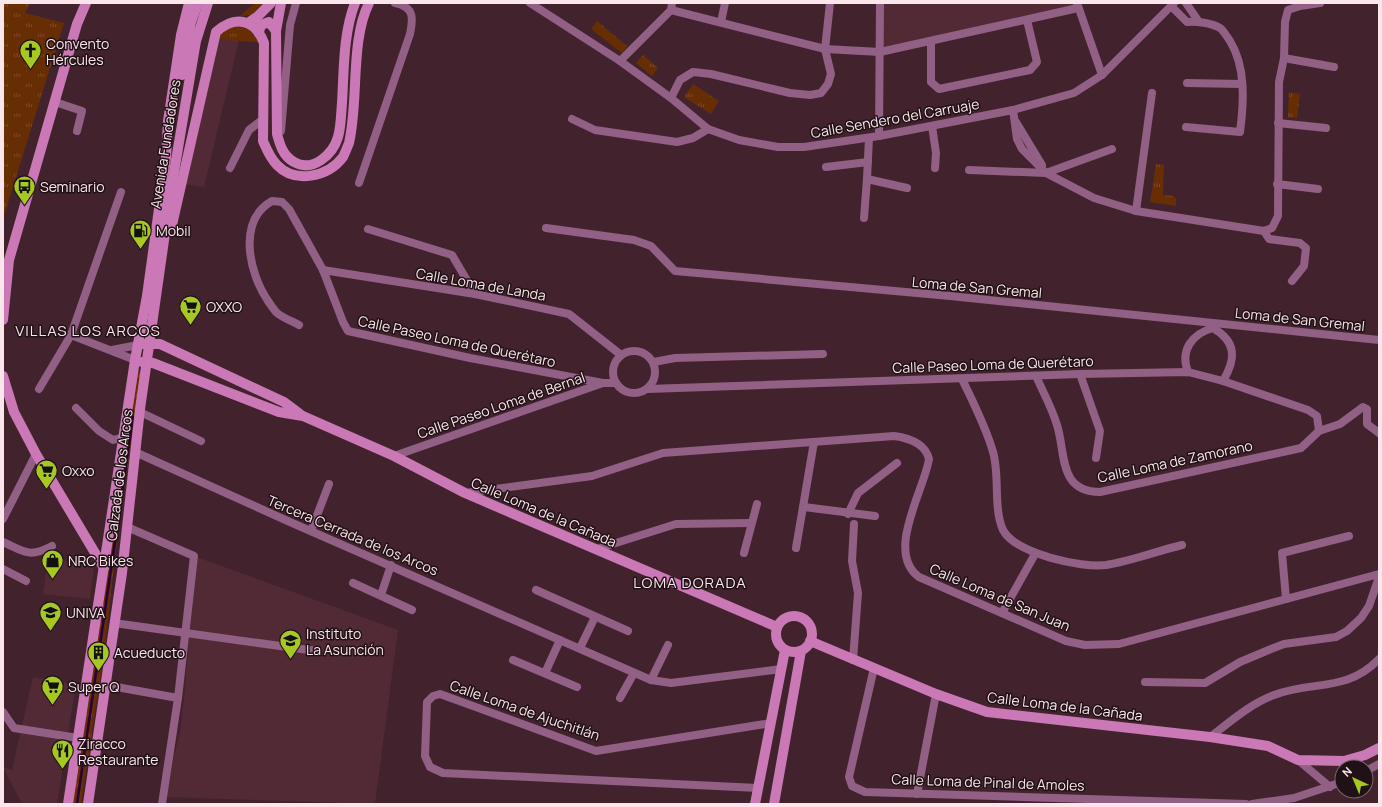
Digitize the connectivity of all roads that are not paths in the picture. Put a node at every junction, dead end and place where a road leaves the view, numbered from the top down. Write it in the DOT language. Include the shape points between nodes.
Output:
graph roads {
  1 [pos="86,3"];
  2 [pos="189,3"];
  3 [pos="198,3"];
  4 [pos="208,3"];
  5 [pos="271,3"];
  6 [pos="281,3"];
  7 [pos="296,3"];
  8 [pos="355,3"];
  9 [pos="369,3"];
  10 [pos="395,3"];
  11 [pos="530,3"];
  12 [pos="725,3"];
  13 [pos="830,3"];
  14 [pos="880,3"];
  15 [pos="1186,3"];
  16 [pos="1320,3"];
  17 [pos="1172,5"];
  18 [pos="672,6"];
  19 [pos="1078,6"];
  20 [pos="1027,20"];
  21 [pos="721,22"];
  22 [pos="1199,22"];
  23 [pos="248,23"];
  24 [pos="276,31"];
  25 [pos="259,32"];
  26 [pos="931,41"];
  27 [pos="824,49"];
  28 [pos="880,52"];
  29 [pos="1284,58"];
  30 [pos="620,61"];
  31 [pos="1334,67"];
  32 [pos="1102,75"];
  33 [pos="1188,83"];
  34 [pos="1242,84"];
  35 [pos="1152,93"];
  36 [pos="671,98"];
  37 [pos="55,102"];
  38 [pos="1014,114"];
  39 [pos="572,119"];
  40 [pos="262,120"];
  41 [pos="1278,123"];
  42 [pos="932,126"];
  43 [pos="1186,127"];
  44 [pos="1326,128"];
  45 [pos="708,129"];
  46 [pos="77,131"];
  47 [pos="879,136"];
  48 [pos="869,138"];
  49 [pos="280,146"];
  50 [pos="1112,149"];
  51 [pos="166,158"];
  52 [pos="868,162"];
  53 [pos="826,167"];
  54 [pos="230,168"];
  55 [pos="935,168"];
  56 [pos="969,170"];
  57 [pos="1046,172"];
  58 [pos="867,179"];
  59 [pos="359,183"];
  60 [pos="1277,184"];
  61 [pos="907,188"];
  62 [pos="1318,189"];
  63 [pos="121,192"];
  64 [pos="1136,211"];
  65 [pos="864,218"];
  66 [pos="546,228"];
  67 [pos="368,229"];
  68 [pos="1264,231"];
  69 [pos="9,260"];
  70 [pos="323,270"];
  71 [pos="3,274"];
  72 [pos="1292,281"];
  73 [pos="476,294"];
  74 [pos="156,297"];
  75 [pos="3,320"];
  76 [pos="299,325"];
  77 [pos="1213,326"];
  78 [pos="71,335"];
  79 [pos="1379,340"];
  80 [pos="149,343"];
  81 [pos="111,350"];
  82 [pos="136,353"];
  83 [pos="823,354"];
  84 [pos="621,355"];
  85 [pos="147,362"];
  86 [pos="654,362"];
  87 [pos="1188,372"];
  88 [pos="1080,374"];
  89 [pos="3,376"];
  90 [pos="1036,376"];
  91 [pos="962,379"];
  92 [pos="1223,381"];
  93 [pos="603,383"];
  94 [pos="616,383"];
  95 [pos="39,389"];
  96 [pos="648,389"];
  97 [pos="76,408"];
  98 [pos="128,408"];
  99 [pos="140,411"];
  100 [pos="303,416"];
  101 [pos="1320,431"];
  102 [pos="1379,433"];
  103 [pos="124,437"];
  104 [pos="202,441"];
  105 [pos="814,442"];
  106 [pos="135,452"];
  107 [pos="36,454"];
  108 [pos="394,456"];
  109 [pos="1096,458"];
  110 [pos="897,463"];
  111 [pos="329,484"];
  112 [pos="465,493"];
  113 [pos="757,504"];
  114 [pos="804,507"];
  115 [pos="848,514"];
  116 [pos="876,516"];
  117 [pos="3,518"];
  118 [pos="750,523"];
  119 [pos="854,524"];
  120 [pos="127,527"];
  121 [pos="311,531"];
  122 [pos="1349,536"];
  123 [pos="3,542"];
  124 [pos="1182,545"];
  125 [pos="52,546"];
  126 [pos="796,548"];
  127 [pos="597,549"];
  128 [pos="744,553"];
  129 [pos="1035,554"];
  130 [pos="391,566"];
  131 [pos="104,568"];
  132 [pos="3,569"];
  133 [pos="122,573"];
  134 [pos="1379,574"];
  135 [pos="1379,577"];
  136 [pos="26,581"];
  137 [pos="353,583"];
  138 [pos="536,590"];
  139 [pos="381,595"];
  140 [pos="1286,599"];
  141 [pos="412,610"];
  142 [pos="1002,613"];
  143 [pos="595,617"];
  144 [pos="114,622"];
  145 [pos="778,627"];
  146 [pos="628,631"];
  147 [pos="186,632"];
  148 [pos="560,640"];
  149 [pos="810,641"];
  150 [pos="668,645"];
  151 [pos="580,648"];
  152 [pos="785,650"];
  153 [pos="801,650"];
  154 [pos="316,651"];
  155 [pos="513,660"];
  156 [pos="853,660"];
  157 [pos="1379,660"];
  158 [pos="781,668"];
  159 [pos="874,668"];
  160 [pos="545,673"];
  161 [pos="634,673"];
  162 [pos="651,680"];
  163 [pos="1145,682"];
  164 [pos="105,685"];
  165 [pos="577,687"];
  166 [pos="936,694"];
  167 [pos="178,698"];
  168 [pos="620,698"];
  169 [pos="84,699"];
  170 [pos="103,700"];
  171 [pos="3,712"];
  172 [pos="771,723"];
  173 [pos="1210,737"];
  174 [pos="78,738"];
  175 [pos="1379,748"];
  176 [pos="1298,760"];
  177 [pos="1334,785"];
  178 [pos="1330,787"];
  179 [pos="758,788"];
  180 [pos="917,794"];
  181 [pos="1045,801"];
  182 [pos="68,804"];
  183 [pos="88,804"];
  184 [pos="162,804"];
  185 [pos="755,804"];
  186 [pos="774,804"];
  187 [pos="1246,804"];
  188 [pos="1252,804"];
  1 -- 37 [label="street" via="77,24"];
  2 -- 51 [label="street, Avenida Fundadores" via="181,35 170,105"];
  3 -- 51 [label="street" via="187,43 175,122"];
  4 -- 74 [label="street, Avenida Fundadores" via="196,41"];
  5 -- 23 [label="street"];
  6 -- 24 [label="street"];
  7 -- 49 [label="street" via="290,25"];
  8 -- 49 [label="street" via="347,34 338,138 324,159 315,164 303,165 294,162 286,156"];
  9 -- 40 [label="street" via="360,36 351,134 343,157 333,168 305,177 290,174 278,166 269,155 264,141"];
  10 -- 59 [label="street" via="411,13 413,18 410,34"];
  11 -- 30 [label="street, Calle Sendero del Carruaje"];
  12 -- 21 [label="street"];
  13 -- 27 [label="street"];
  14 -- 28 [label="street"];
  15 -- 22 [label="street"];
  16 -- 29 [label="street" via="1288,10"];
  17 -- 22 [label="street" via="1184,20"];
  17 -- 32 [label="street, Calle Sendero del Carruaje"];
  18 -- 21 [label="street"];
  18 -- 30 [label="street"];
  19 -- 20 [label="street"];
  19 -- 32 [label="street"];
  20 -- 26 [label="street"];
  20 -- 26 [label="street" via="1038,62 1034,67 939,89 931,82"];
  21 -- 27 [label="street"];
  22 -- 34 [label="street" via="1223,31 1239,59"];
  23 -- 25 [label="street"];
  23 -- 74 [label="street" via="236,21 216,32"];
  24 -- 25 [label="street" via="269,22 261,25"];
  24 -- 49 [label="street" via="276,120"];
  25 -- 40 [label="street" via="264,43"];
  26 -- 28 [label="street"];
  27 -- 28 [label="street"];
  27 -- 36 [label="street" via="831,74 828,84 821,93 810,95 790,92 693,72 680,80"];
  28 -- 47 [label="street"];
  29 -- 31 [label="street"];
  29 -- 41 [label="street" via="1279,82"];
  30 -- 36 [label="street, Calle Sendero del Carruaje"];
  32 -- 38 [label="street, Calle Sendero del Carruaje" via="1074,93"];
  33 -- 34 [label="street"];
  34 -- 43 [label="street" via="1239,132"];
  35 -- 64 [label="street"];
  36 -- 45 [label="street, Calle Sendero del Carruaje"];
  37 -- 46 [label="street" via="82,111"];
  37 -- 69 [label="street"];
  38 -- 42 [label="street, Calle Sendero del Carruaje"];
  38 -- 57 [label="street"];
  39 -- 45 [label="street" via="595,130 678,142 688,140"];
  40 -- 54 [label="street" via="249,130"];
  41 -- 44 [label="street"];
  41 -- 60 [label="street"];
  42 -- 47 [label="street, Calle Sendero del Carruaje"];
  42 -- 55 [label="street" via="936,153"];
  45 -- 48 [label="street, Calle Sendero del Carruaje" via="739,140 778,147 804,147"];
  47 -- 48 [label="street, Calle Sendero del Carruaje"];
  48 -- 52 [label="street"];
  50 -- 57 [label="street"];
  51 -- 82 [label="street, Avenida Fundadores" via="147,296"];
  52 -- 53 [label="street"];
  52 -- 58 [label="street"];
  56 -- 57 [label="street"];
  57 -- 64 [label="street" via="1094,198"];
  58 -- 61 [label="street"];
  58 -- 65 [label="street"];
  60 -- 62 [label="street"];
  60 -- 68 [label="street" via="1277,221 1272,228"];
  63 -- 78 [label="street"];
  64 -- 68 [label="street"];
  66 -- 77 [label="street, Loma de San Gremal" via="634,240 651,246 675,271"];
  67 -- 73 [label="street" via="452,255"];
  68 -- 72 [label="street" via="1269,239 1300,243 1306,248 1304,266"];
  69 -- 71 [label="street"];
  69 -- 75 [label="street"];
  70 -- 73 [label="street, Calle Loma de Landa"];
  70 -- 76 [label="street, Calle Paseo Loma de Querétaro" via="290,210 282,202 272,200 262,206 255,218 250,236 250,257 259,287 277,313"];
  70 -- 93 [label="street, Calle Paseo Loma de Querétaro" via="348,330 470,358"];
  73 -- 84 [label="street, Calle Loma de Landa" via="568,314"];
  74 -- 80 [label="street, Avenida Fundadores"];
  77 -- 79 [label="street, Loma de San Gremal"];
  77 -- 87 [label="street" via="1194,336 1188,344 1185,364"];
  77 -- 92 [label="street" via="1226,338 1233,353 1229,372"];
  78 -- 81 [label="street"];
  78 -- 95 [label="street"];
  80 -- 82 [label="street, Calle Loma de la Cañada"];
  80 -- 85 [label="street, Avenida Fundadores"];
  80 -- 100 [label="street, Calle Loma de la Cañada" via="160,344 284,402"];
  81 -- 82 [label="street"];
  81 -- 82 [label="street"];
  82 -- 85 [label="street, Calle Loma de la Cañada"];
  82 -- 98 [label="street, Calzada de los Arcos"];
  83 -- 86 [label="street" via="675,358"];
  84 -- 86 [label="street" via="633,350 645,353"];
  84 -- 94 [label="street" via="615,363 613,373"];
  85 -- 99 [label="street, Calzada de los Arcos"];
  85 -- 100 [label="street, Calle Loma de la Cañada" via="153,362 280,412"];
  86 -- 96 [label="street" via="654,381"];
  87 -- 88 [label="street, Calle Paseo Loma de Querétaro"];
  87 -- 92 [label="street, Calle Paseo Loma de Querétaro"];
  88 -- 90 [label="street, Calle Paseo Loma de Querétaro"];
  88 -- 109 [label="street" via="1100,431"];
  89 -- 107 [label="street" via="14,412"];
  90 -- 91 [label="street, Calle Paseo Loma de Querétaro"];
  90 -- 101 [label="street, Calle Loma de Zamorano" via="1057,425 1067,474 1073,482 1090,492 1100,492 1301,448"];
  91 -- 96 [label="street, Calle Paseo Loma de Querétaro"];
  91 -- 129 [label="street" via="994,453 1003,530 1014,542"];
  92 -- 101 [label="street, Calle Paseo Loma de Querétaro" via="1308,410 1317,416"];
  93 -- 94 [label="street, Calle Paseo Loma de Bernal"];
  93 -- 108 [label="street, Calle Paseo Loma de Bernal"];
  94 -- 96 [label="street" via="634,394"];
  97 -- 103 [label="street" via="99,431 113,440"];
  98 -- 99 [label="street"];
  98 -- 103 [label="street, Calzada de los Arcos"];
  99 -- 104 [label="street"];
  99 -- 106 [label="street, Calzada de los Arcos"];
  100 -- 108 [label="street, Calle Loma de la Cañada"];
  101 -- 102 [label="street" via="1340,424 1363,407 1367,409 1367,424"];
  103 -- 131 [label="street, Calzada de los Arcos"];
  105 -- 112 [label="street, Calle Loma de San Juan" via="663,453 592,476"];
  105 -- 114 [label="street"];
  105 -- 142 [label="street, Calle Loma de San Juan" via="894,436 907,438 920,445 927,452 929,459 907,530 905,553 908,565 919,577"];
  106 -- 120 [label="street, Calzada de los Arcos"];
  106 -- 121 [label="street, Tercera Cerrada de los Arcos"];
  107 -- 117 [label="street"];
  107 -- 131 [label="street"];
  108 -- 112 [label="street, Calle Loma de la Cañada"];
  110 -- 115 [label="street" via="858,493"];
  111 -- 121 [label="street"];
  112 -- 127 [label="street, Calle Loma de la Cañada"];
  113 -- 118 [label="street"];
  114 -- 115 [label="street"];
  114 -- 126 [label="street"];
  115 -- 116 [label="street"];
  118 -- 127 [label="street" via="676,524"];
  118 -- 128 [label="street"];
  119 -- 156 [label="street" via="852,561 858,593"];
  120 -- 133 [label="street, Calzada de los Arcos"];
  120 -- 147 [label="street" via="194,556"];
  121 -- 130 [label="street, Tercera Cerrada de los Arcos"];
  122 -- 140 [label="street" via="1282,553"];
  123 -- 125 [label="street" via="27,553 38,553"];
  124 -- 129 [label="street" via="1107,565 1092,566"];
  127 -- 145 [label="street, Calle Loma de la Cañada"];
  129 -- 142 [label="street"];
  130 -- 139 [label="street"];
  130 -- 148 [label="street, Tercera Cerrada de los Arcos"];
  131 -- 133 [label="street"];
  131 -- 169 [label="street, Calzada de los Arcos"];
  132 -- 136 [label="street"];
  133 -- 144 [label="street, Calzada de los Arcos"];
  134 -- 140 [label="street, Calle Loma de San Juan"];
  135 -- 163 [label="street" via="1369,606 1361,618 1348,631 1336,637 1284,644 1240,662 1205,683"];
  137 -- 139 [label="street"];
  138 -- 143 [label="street"];
  139 -- 141 [label="street"];
  140 -- 142 [label="street, Calle Loma de San Juan" via="1119,644 1066,641"];
  143 -- 146 [label="street"];
  143 -- 151 [label="street"];
  144 -- 147 [label="street"];
  144 -- 164 [label="street, Calzada de los Arcos"];
  145 -- 149 [label="street" via="786,618 798,617 808,624 812,635"];
  145 -- 152 [label="street" via="777,640"];
  147 -- 154 [label="street"];
  147 -- 167 [label="street"];
  148 -- 151 [label="street, Tercera Cerrada de los Arcos"];
  148 -- 160 [label="street"];
  149 -- 153 [label="street"];
  149 -- 156 [label="street, Calle Loma de la Cañada"];
  150 -- 162 [label="street"];
  151 -- 161 [label="street, Tercera Cerrada de los Arcos"];
  152 -- 153 [label="street"];
  152 -- 158 [label="street"];
  153 -- 186 [label="street"];
  155 -- 160 [label="street"];
  156 -- 159 [label="street, Calle Loma de la Cañada"];
  157 -- 173 [label="street" via="1363,674 1344,682 1274,695 1252,706"];
  158 -- 162 [label="street, Tercera Cerrada de los Arcos" via="671,683"];
  158 -- 172 [label="street"];
  159 -- 166 [label="street, Calle Loma de la Cañada"];
  159 -- 180 [label="street, Calle Loma de Pinal de Amoles" via="849,777 852,786 865,792"];
  160 -- 165 [label="street"];
  161 -- 162 [label="street, Tercera Cerrada de los Arcos"];
  161 -- 168 [label="street"];
  164 -- 167 [label="street"];
  164 -- 170 [label="street, Calzada de los Arcos"];
  166 -- 173 [label="street, Calle Loma de la Cañada" via="987,712"];
  166 -- 180 [label="street"];
  167 -- 184 [label="street"];
  169 -- 170 [label="street"];
  169 -- 174 [label="street, Calzada de los Arcos"];
  170 -- 183 [label="street, Calzada de los Arcos"];
  171 -- 174 [label="street" via="14,728"];
  172 -- 179 [label="street"];
  172 -- 179 [label="street, Calle Loma de Ajuchitlán" via="596,751 440,694 427,702 425,756 430,767 442,773"];
  173 -- 176 [label="street, Calle Loma de la Cañada" via="1268,746"];
  174 -- 182 [label="street, Calzada de los Arcos"];
  175 -- 176 [label="street" via="1344,761"];
  176 -- 178 [label="street, Calle Loma de la Cañada"];
  177 -- 178 [label="street"];
  178 -- 188 [label="street" via="1294,798"];
  179 -- 185 [label="street"];
  180 -- 181 [label="street, Calle Loma de Pinal de Amoles"];
  181 -- 187 [label="street, Calle Loma de Pinal de Amoles"];
}
